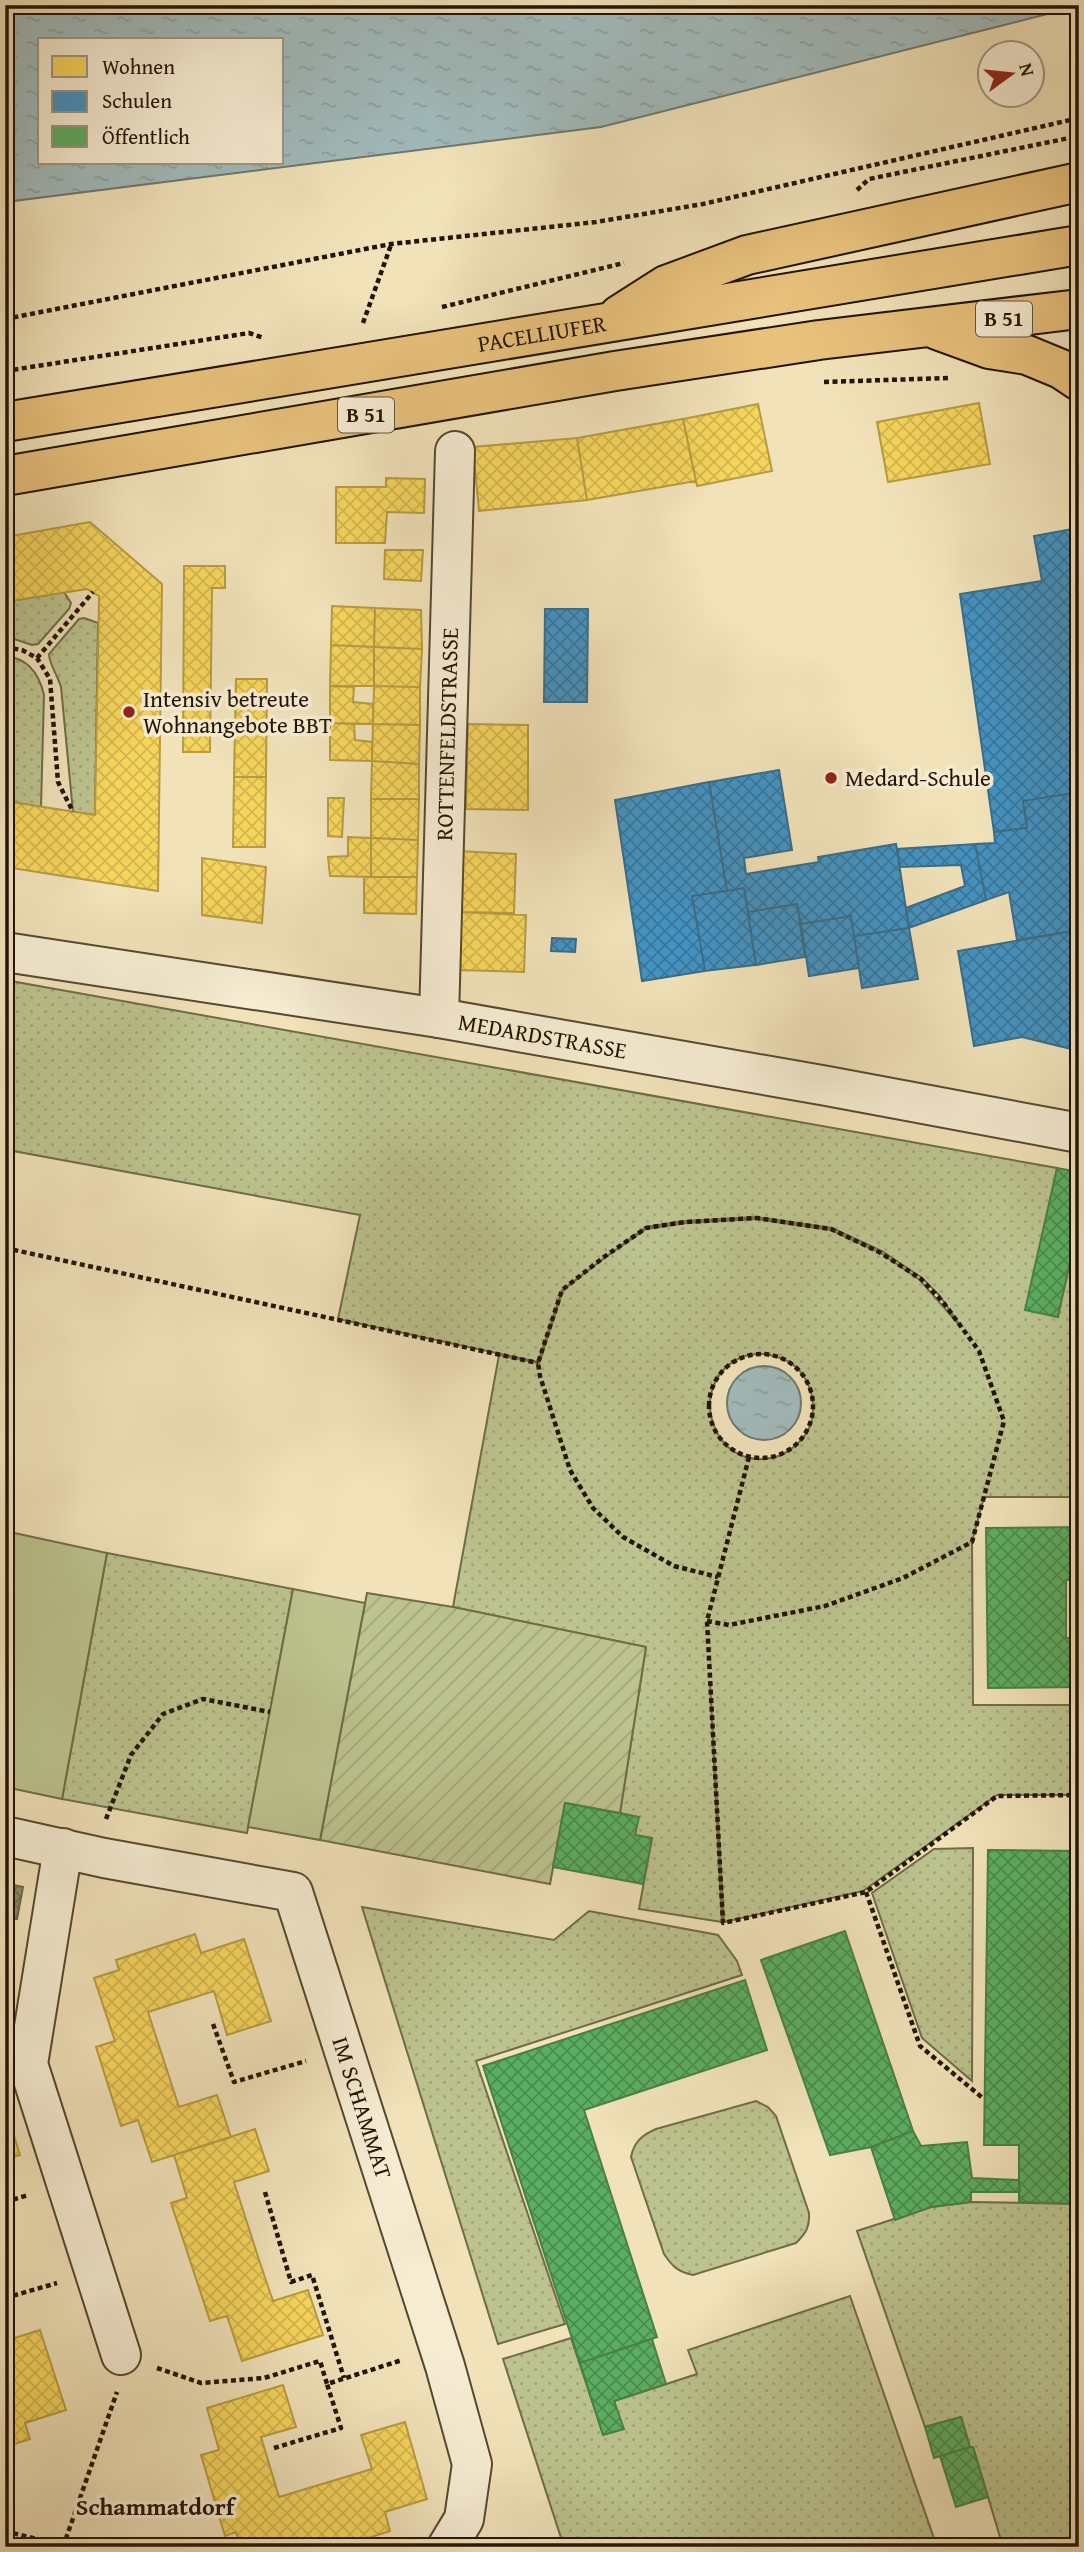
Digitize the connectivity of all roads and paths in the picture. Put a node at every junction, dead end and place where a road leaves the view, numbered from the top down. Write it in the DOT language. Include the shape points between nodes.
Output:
graph roads {
  1 [pos="1079,118"];
  2 [pos="1079,182"];
  3 [pos="391,244"];
  4 [pos="1074,250"];
  5 [pos="632,260"];
  6 [pos="1079,309"];
  7 [pos="430,310"];
  8 [pos="5,320"];
  9 [pos="376,324"];
  10 [pos="606,324"];
  11 [pos="928,327"];
  12 [pos="275,341"];
  13 [pos="5,371"];
  14 [pos="1079,381"];
  15 [pos="5,422"];
  16 [pos="455,452"];
  17 [pos="5,476"];
  18 [pos="93,592"];
  19 [pos="5,647"];
  20 [pos="37,658"];
  21 [pos="73,812"];
  22 [pos="5,952"];
  23 [pos="439,1018"];
  24 [pos="1079,1133"];
  25 [pos="5,1248"];
  26 [pos="538,1363"];
  27 [pos="748,1457"];
  28 [pos="718,1577"];
  29 [pos="708,1621"];
  30 [pos="270,1712"];
  31 [pos="1079,1795"];
  32 [pos="5,1836"];
  33 [pos="63,1848"];
  34 [pos="104,1858"];
  35 [pos="866,1892"];
  36 [pos="213,2024"];
  37 [pos="344,2050"];
  38 [pos="984,2099"];
  39 [pos="265,2192"];
  40 [pos="95,2273"];
  41 [pos="5,2298"];
  42 [pos="439,2348"];
  43 [pos="121,2355"];
  44 [pos="344,2378"];
  45 [pos="327,2384"];
  46 [pos="274,2448"];
  47 [pos="5,2531"];
  48 [pos="63,2547"];
  49 [pos="447,2547"];
  1 -- 3 [label="path" via="703,204 596,222"];
  2 -- 10 [label="main road" via="747,255 666,285"];
  3 -- 8 [label="path"];
  3 -- 9 [label="path" via="362,327"];
  4 -- 10 [label="main road, PACELLIUFER / B 51"];
  5 -- 7 [label="path"];
  6 -- 11 [label="main road, B 51"];
  10 -- 15 [label="main road, PACELLIUFER / B 51"];
  11 -- 14 [label="main road" via="989,349 1027,355"];
  11 -- 17 [label="main road, B 51" via="615,371"];
  12 -- 13 [label="path" via="249,333"];
  16 -- 23 [label="street, ROTTENFELDSTRASSE"];
  18 -- 20 [label="path"];
  19 -- 20 [label="path"];
  20 -- 21 [label="path" via="50,680 58,782"];
  22 -- 23 [label="street, MEDARDSTRASSE"];
  23 -- 24 [label="street, MEDARDSTRASSE"];
  25 -- 26 [label="path"];
  26 -- 28 [label="path" via="570,1470 593,1508 623,1537 674,1566"];
  26 -- 29 [label="path" via="562,1290 646,1228 757,1218 831,1229 881,1253 943,1301 979,1351 1004,1421 972,1542 903,1578 825,1606 729,1625"];
  27 -- 27 [label="path" via="720,1439 710,1417 710,1393 727,1366 746,1356 766,1354 788,1361 803,1376 812,1393 813,1412 803,1437 784,1454"];
  27 -- 28 [label="path"];
  28 -- 29 [label="path"];
  29 -- 35 [label="path" via="723,1923"];
  30 -- 34 [label="path" via="203,1699 163,1713 131,1755 109,1807 102,1831"];
  31 -- 35 [label="path" via="997,1796"];
  32 -- 33 [label="street, IM SCHAMMAT"];
  33 -- 34 [label="street, IM SCHAMMAT"];
  33 -- 40 [label="street" via="28,2064"];
  34 -- 37 [label="street, IM SCHAMMAT" via="293,1892"];
  35 -- 38 [label="path" via="920,2046"];
  36 -- 37 [label="path" via="234,2082"];
  37 -- 42 [label="street, IM SCHAMMAT"];
  39 -- 44 [label="path" via="291,2282 312,2275"];
  40 -- 41 [label="path"];
  40 -- 43 [label="street"];
  42 -- 44 [label="path"];
  42 -- 49 [label="street, IM SCHAMMAT" via="472,2464 464,2519"];
  43 -- 45 [label="path" via="201,2383 264,2378 320,2361"];
  43 -- 48 [label="path" via="120,2382"];
  44 -- 45 [label="path"];
  45 -- 46 [label="path" via="341,2428"];
  47 -- 48 [label="path"];
}
